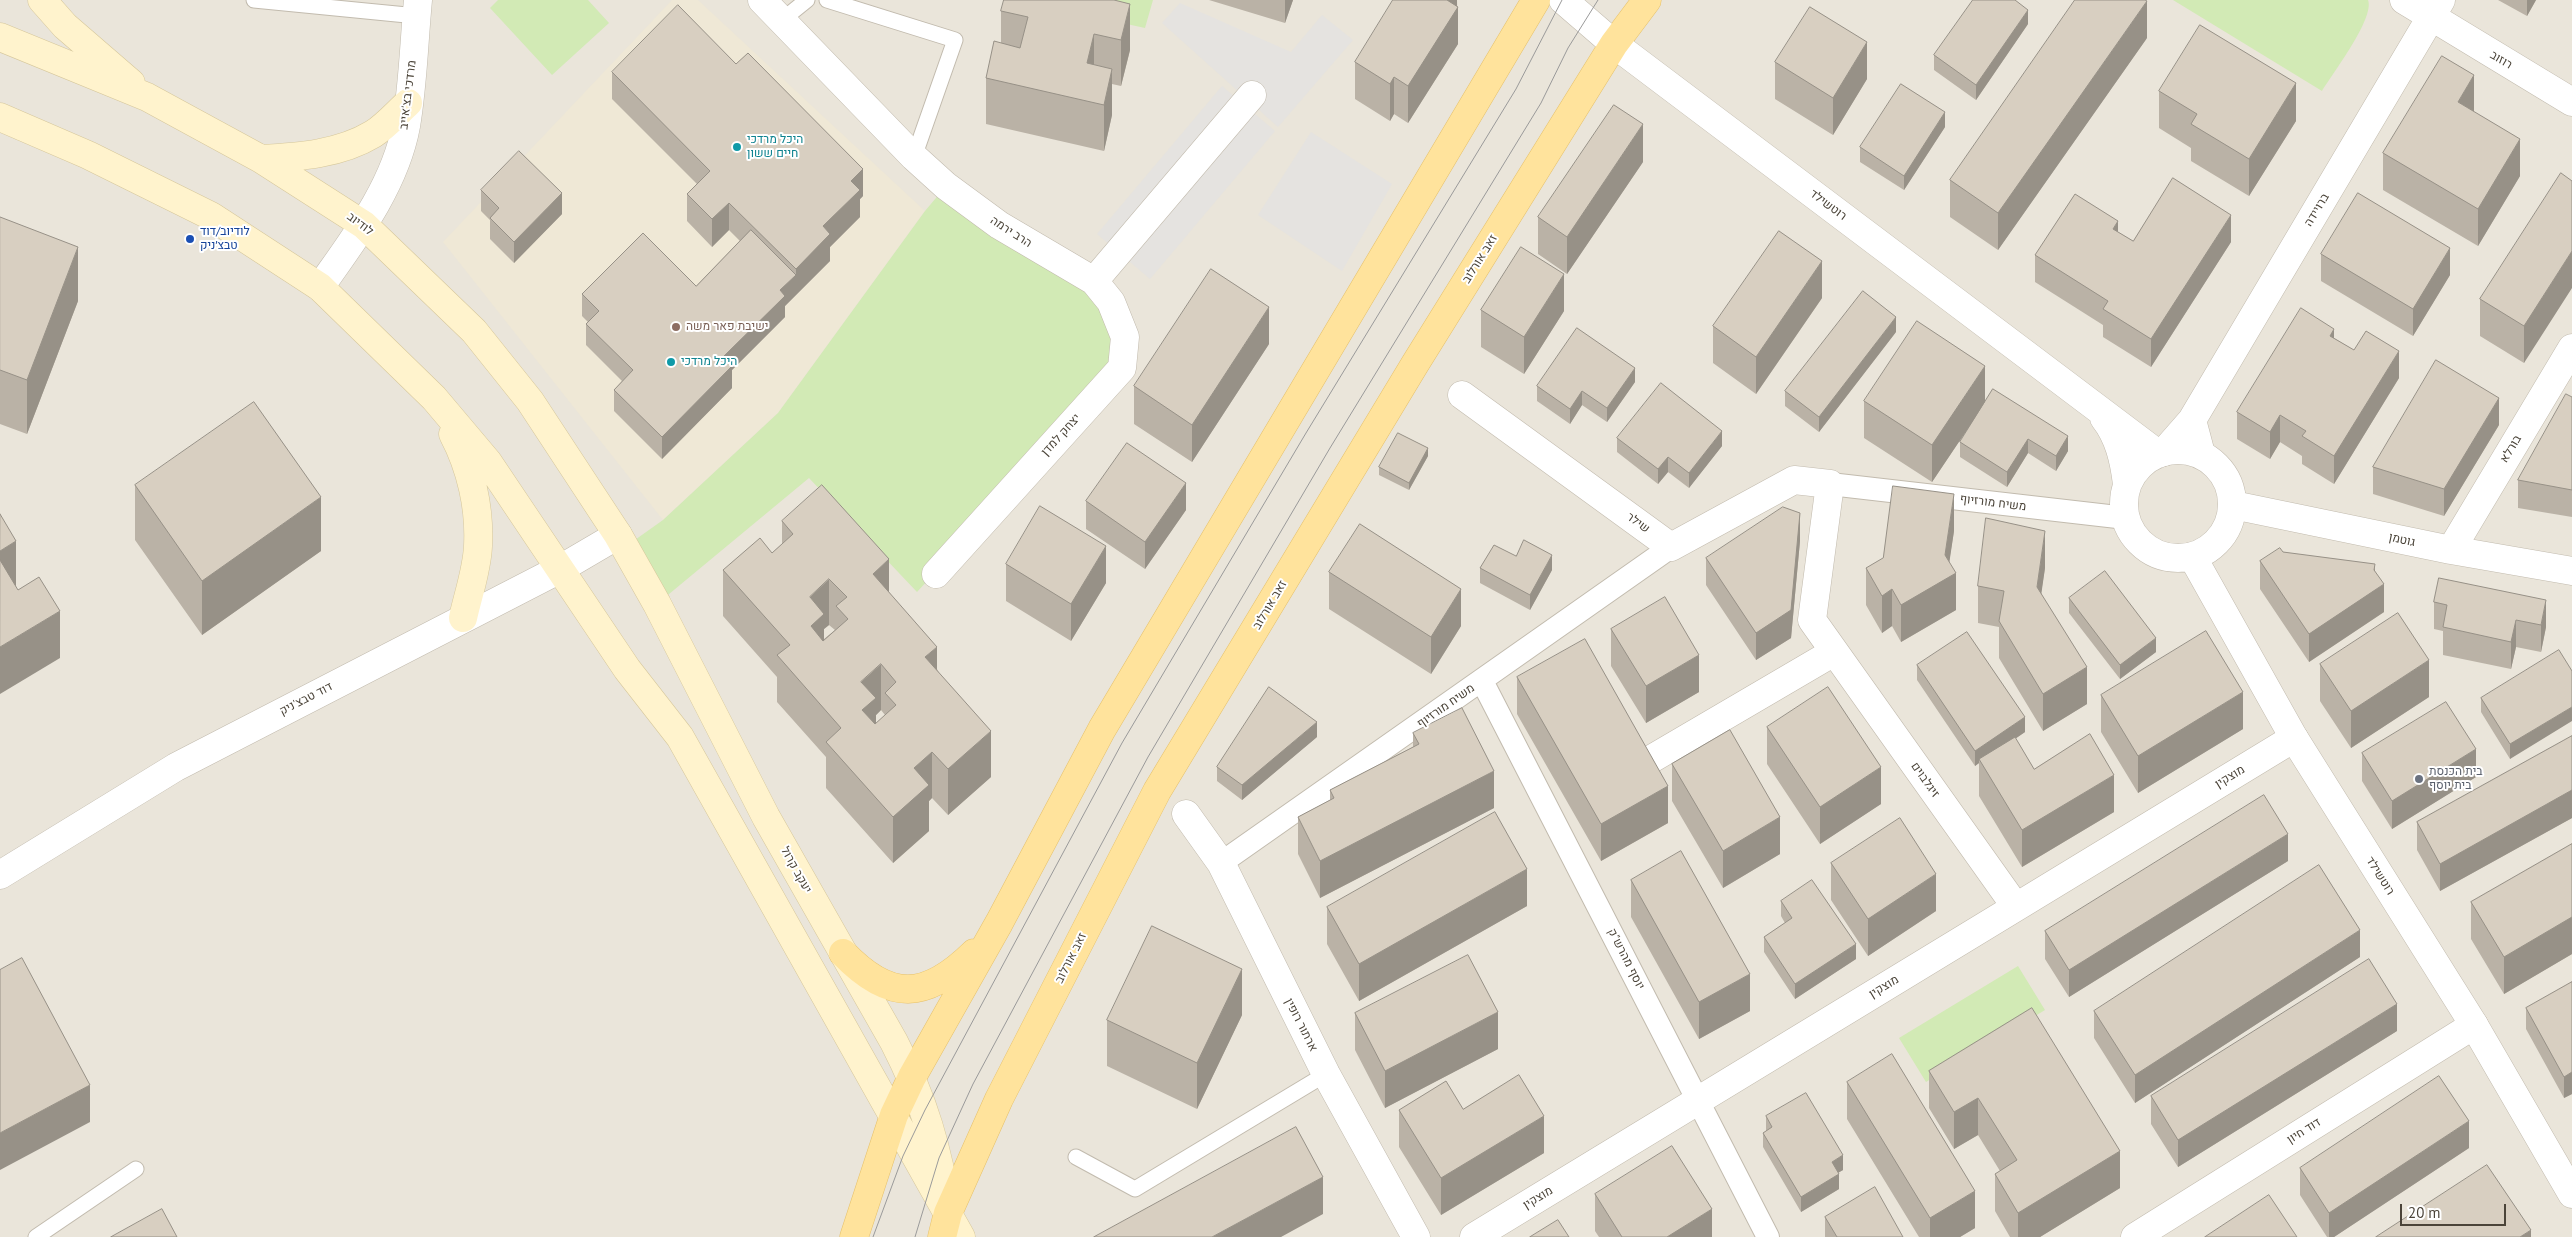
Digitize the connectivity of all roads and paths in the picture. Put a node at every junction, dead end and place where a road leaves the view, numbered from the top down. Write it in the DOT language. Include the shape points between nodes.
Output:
graph roads {
  1 [pos="42,0"];
  2 [pos="254,0"];
  3 [pos="762,0"];
  4 [pos="807,0"];
  5 [pos="827,0"];
  6 [pos="1536,0"];
  7 [pos="1563,0"];
  8 [pos="1647,0"];
  9 [pos="2404,0"];
  10 [pos="418,8"];
  11 [pos="2436,9"];
  12 [pos="781,21"];
  13 [pos="0,37"];
  14 [pos="1614,44"];
  15 [pos="1252,95"];
  16 [pos="147,97"];
  17 [pos="2572,102"];
  18 [pos="408,103"];
  19 [pos="0,117"];
  20 [pos="914,157"];
  21 [pos="261,159"];
  22 [pos="364,225"];
  23 [pos="1094,281"];
  24 [pos="320,287"];
  25 [pos="2572,348"];
  26 [pos="1462,395"];
  27 [pos="434,398"];
  28 [pos="2095,407"];
  29 [pos="2192,420"];
  30 [pos="2161,453"];
  31 [pos="2201,454"];
  32 [pos="1830,484"];
  33 [pos="2127,484"];
  34 [pos="2232,505"];
  35 [pos="2126,518"];
  36 [pos="618,535"];
  37 [pos="1671,547"];
  38 [pos="2451,550"];
  39 [pos="2192,556"];
  40 [pos="560,568"];
  41 [pos="2572,571"];
  42 [pos="936,574"];
  43 [pos="463,618"];
  44 [pos="1834,652"];
  45 [pos="1482,681"];
  46 [pos="2294,738"];
  47 [pos="1648,761"];
  48 [pos="1186,814"];
  49 [pos="1221,863"];
  50 [pos="0,874"];
  51 [pos="2016,907"];
  52 [pos="999,923"];
  53 [pos="843,953"];
  54 [pos="2474,1025"];
  55 [pos="1326,1074"];
  56 [pos="912,1077"];
  57 [pos="1699,1100"];
  58 [pos="894,1116"];
  59 [pos="1076,1157"];
  60 [pos="136,1169"];
  61 [pos="2572,1194"];
  62 [pos="945,1225"];
  63 [pos="36,1237"];
  64 [pos="854,1237"];
  65 [pos="960,1237"];
  66 [pos="1416,1237"];
  67 [pos="1474,1237"];
  68 [pos="1768,1237"];
  69 [pos="2135,1237"];
  1 -- 16 [label="main road" via="65,26"];
  2 -- 10 [label="lane"];
  3 -- 12 [label="street, הרב ירמה"];
  4 -- 12 [label="lane"];
  5 -- 20 [label="lane" via="955,40"];
  6 -- 52 [label="main road" via="1102,729"];
  7 -- 14 [label="street, רוטשילד"];
  8 -- 14 [label="main road, זאב אורלוב"];
  9 -- 11 [label="street, רוזוב"];
  10 -- 18 [label="street, מרדכי בצ'אייב"];
  11 -- 17 [label="street, רוזוב"];
  11 -- 29 [label="street, ברויידה"];
  12 -- 20 [label="street, הרב ירמה"];
  13 -- 16 [label="main road, לודיוב"];
  14 -- 28 [label="street, רוטשילד"];
  14 -- 62 [label="main road, זאב אורלוב" via="1415,364 1157,791 999,1099"];
  15 -- 23 [label="street"];
  16 -- 21 [label="main road, לודיוב"];
  18 -- 21 [label="main road" via="373,133 337,149 300,157"];
  18 -- 22 [label="street, מרדכי בצ'אייב" via="406,127 392,170"];
  19 -- 24 [label="main road" via="88,155 211,216"];
  20 -- 23 [label="street, הרב ירמה" via="946,186 999,225"];
  21 -- 22 [label="main road, לודיוב"];
  22 -- 24 [label="street, מרדכי בצ'אייב"];
  22 -- 36 [label="main road, לודיוב" via="474,331 530,401"];
  23 -- 42 [label="street, יצחק למדן" via="1111,302 1125,337 1122,368"];
  24 -- 27 [label="main road"];
  25 -- 38 [label="street, בורלא"];
  26 -- 37 [label="street, שילר"];
  27 -- 40 [label="main road" via="488,462"];
  27 -- 43 [label="main road" via="464,454 476,504 478,548"];
  28 -- 30 [label="street, רוטשילד"];
  28 -- 33 [label="street, רוטשילד" via="2118,442"];
  29 -- 30 [label="street, ברויידה"];
  29 -- 31 [label="street"];
  30 -- 31 [label="street" via="2187,450"];
  30 -- 33 [label="street" via="2135,471"];
  31 -- 34 [label="street" via="2224,475 2231,489"];
  32 -- 35 [label="street, משיח מורזיוף"];
  32 -- 37 [label="street" via="1794,480"];
  32 -- 44 [label="street, זיגלבוים" via="1812,620"];
  33 -- 35 [label="street"];
  34 -- 38 [label="street, גוטמן"];
  34 -- 39 [label="street" via="2230,522 2221,538"];
  35 -- 39 [label="street" via="2138,540 2158,554 2175,558"];
  36 -- 40 [label="street, דוד טבצ'ניק"];
  36 -- 53 [label="main road, יעקב קרול" via="766,817"];
  37 -- 45 [label="street, משיח מורזיוף"];
  38 -- 41 [label="street, גוטמן"];
  39 -- 46 [label="street, רוטשילד"];
  40 -- 43 [label="street, דוד טבצ'ניק"];
  40 -- 58 [label="main road, יעקב קרול" via="627,669 680,737"];
  43 -- 50 [label="street, דוד טבצ'ניק" via="176,767"];
  44 -- 47 [label="street"];
  44 -- 51 [label="street, זיגלבוים"];
  45 -- 49 [label="street, משיח מורזיוף"];
  45 -- 57 [label="street, יוסף מהרש\"ק"];
  46 -- 51 [label="street, מוצקין"];
  46 -- 54 [label="street, רוטשילד"];
  48 -- 49 [label="street, ארתור רופין"];
  49 -- 55 [label="street, ארתור רופין"];
  51 -- 57 [label="street, מוצקין"];
  52 -- 53 [label="main road" via="955,971 919,988 900,989 872,979"];
  52 -- 56 [label="main road"];
  53 -- 56 [label="main road, יעקב קרול"];
  54 -- 61 [label="street, רוטשילד"];
  54 -- 69 [label="street, דוד חיון"];
  55 -- 59 [label="lane" via="1135,1189"];
  55 -- 66 [label="street, ארתור רופין"];
  56 -- 58 [label="main road"];
  56 -- 62 [label="main road, יעקב קרול" via="939,1158"];
  57 -- 67 [label="street, מוצקין"];
  57 -- 68 [label="street, יוסף מהרש\"ק"];
  58 -- 62 [label="main road, יעקב קרול"];
  58 -- 64 [label="main road"];
  60 -- 63 [label="lane"];
  62 -- 65 [label="main road, יעקב קרול"];
}
